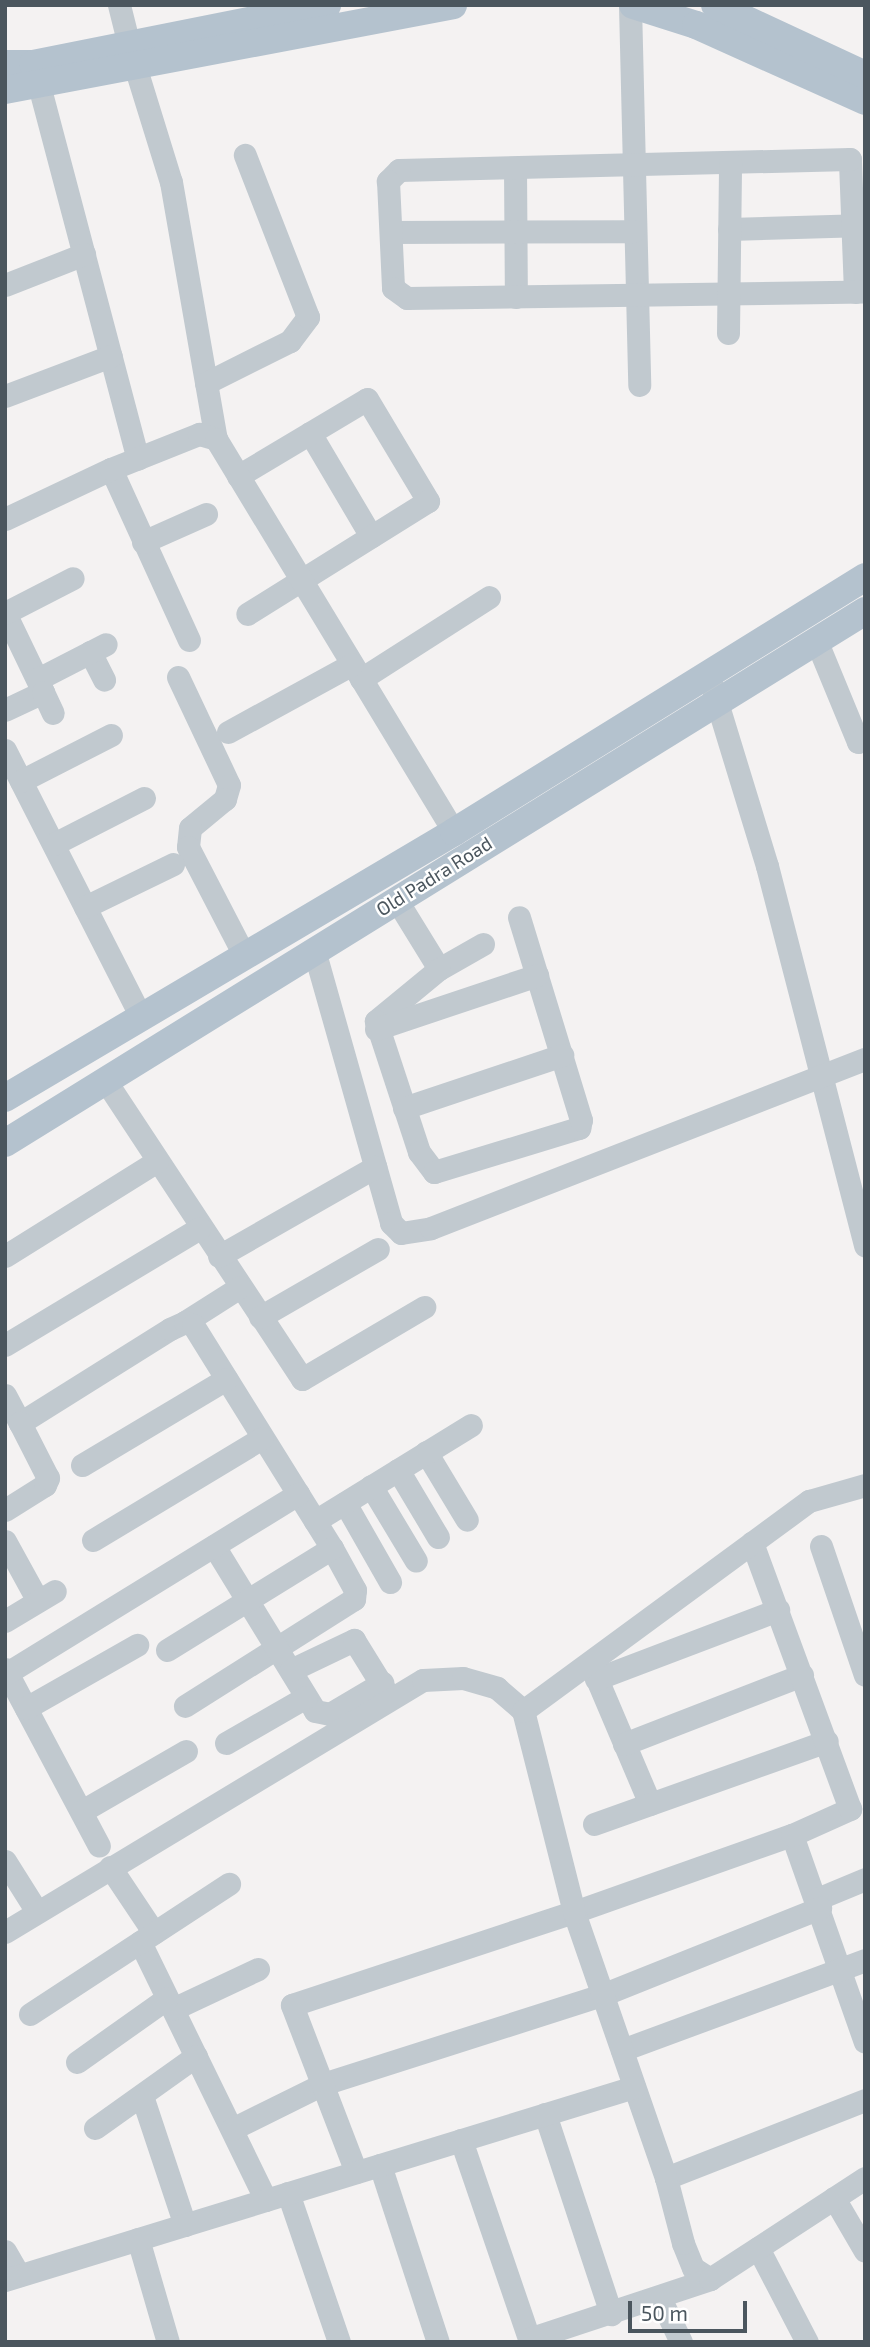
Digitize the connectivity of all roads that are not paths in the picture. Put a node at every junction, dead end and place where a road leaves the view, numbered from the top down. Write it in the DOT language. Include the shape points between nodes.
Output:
graph roads {
  1 [pos="119,5"];
  2 [pos="327,5"];
  3 [pos="631,5"];
  4 [pos="715,5"];
  5 [pos="446,6"];
  6 [pos="132,55"];
  7 [pos="5,64"];
  8 [pos="36,74"];
  9 [pos="865,75"];
  10 [pos="5,90"];
  11 [pos="865,101"];
  12 [pos="245,155"];
  13 [pos="730,163"];
  14 [pos="635,165"];
  15 [pos="515,167"];
  16 [pos="859,225"];
  17 [pos="729,229"];
  18 [pos="633,231"];
  19 [pos="391,232"];
  20 [pos="516,232"];
  21 [pos="84,254"];
  22 [pos="5,285"];
  23 [pos="732,291"];
  24 [pos="860,292"];
  25 [pos="635,295"];
  26 [pos="516,297"];
  27 [pos="728,333"];
  28 [pos="111,356"];
  29 [pos="206,383"];
  30 [pos="639,385"];
  31 [pos="5,396"];
  32 [pos="310,433"];
  33 [pos="216,439"];
  34 [pos="138,459"];
  35 [pos="111,469"];
  36 [pos="238,476"];
  37 [pos="206,513"];
  38 [pos="5,519"];
  39 [pos="371,536"];
  40 [pos="144,542"];
  41 [pos="865,577"];
  42 [pos="73,578"];
  43 [pos="300,580"];
  44 [pos="489,597"];
  45 [pos="865,611"];
  46 [pos="5,613"];
  47 [pos="247,614"];
  48 [pos="189,640"];
  49 [pos="816,640"];
  50 [pos="11,641"];
  51 [pos="356,671"];
  52 [pos="707,674"];
  53 [pos="178,677"];
  54 [pos="104,680"];
  55 [pos="41,686"];
  56 [pos="718,701"];
  57 [pos="5,710"];
  58 [pos="53,713"];
  59 [pos="228,732"];
  60 [pos="111,735"];
  61 [pos="865,738"];
  62 [pos="5,750"];
  63 [pos="21,781"];
  64 [pos="144,798"];
  65 [pos="454,832"];
  66 [pos="54,844"];
  67 [pos="173,864"];
  68 [pos="396,899"];
  69 [pos="85,908"];
  70 [pos="519,918"];
  71 [pos="483,944"];
  72 [pos="314,950"];
  73 [pos="244,954"];
  74 [pos="439,969"];
  75 [pos="537,975"];
  76 [pos="140,1015"];
  77 [pos="376,1029"];
  78 [pos="562,1055"];
  79 [pos="865,1059"];
  80 [pos="817,1075"];
  81 [pos="105,1080"];
  82 [pos="5,1098"];
  83 [pos="404,1108"];
  84 [pos="5,1143"];
  85 [pos="157,1161"];
  86 [pos="375,1167"];
  87 [pos="200,1228"];
  88 [pos="865,1246"];
  89 [pos="378,1249"];
  90 [pos="5,1255"];
  91 [pos="219,1256"];
  92 [pos="240,1287"];
  93 [pos="424,1307"];
  94 [pos="260,1317"];
  95 [pos="185,1322"];
  96 [pos="5,1345"];
  97 [pos="226,1379"];
  98 [pos="5,1395"];
  99 [pos="20,1423"];
  100 [pos="471,1425"];
  101 [pos="262,1438"];
  102 [pos="426,1452"];
  103 [pos="82,1465"];
  104 [pos="398,1470"];
  105 [pos="865,1485"];
  106 [pos="371,1486"];
  107 [pos="298,1494"];
  108 [pos="345,1503"];
  109 [pos="5,1510"];
  110 [pos="467,1520"];
  111 [pos="315,1521"];
  112 [pos="438,1537"];
  113 [pos="93,1540"];
  114 [pos="5,1541"];
  115 [pos="752,1542"];
  116 [pos="214,1546"];
  117 [pos="821,1546"];
  118 [pos="332,1548"];
  119 [pos="416,1561"];
  120 [pos="390,1582"];
  121 [pos="248,1601"];
  122 [pos="778,1610"];
  123 [pos="5,1621"];
  124 [pos="137,1645"];
  125 [pos="167,1650"];
  126 [pos="278,1650"];
  127 [pos="291,1670"];
  128 [pos="593,1670"];
  129 [pos="6,1671"];
  130 [pos="802,1675"];
  131 [pos="865,1675"];
  132 [pos="387,1692"];
  133 [pos="306,1697"];
  134 [pos="185,1706"];
  135 [pos="26,1708"];
  136 [pos="523,1711"];
  137 [pos="827,1741"];
  138 [pos="226,1743"];
  139 [pos="624,1744"];
  140 [pos="186,1751"];
  141 [pos="650,1804"];
  142 [pos="82,1811"];
  143 [pos="594,1824"];
  144 [pos="792,1835"];
  145 [pos="99,1846"];
  146 [pos="5,1861"];
  147 [pos="110,1867"];
  148 [pos="865,1879"];
  149 [pos="229,1884"];
  150 [pos="819,1903"];
  151 [pos="36,1910"];
  152 [pos="574,1912"];
  153 [pos="5,1932"];
  154 [pos="147,1937"];
  155 [pos="865,1960"];
  156 [pos="840,1968"];
  157 [pos="258,1969"];
  158 [pos="603,1995"];
  159 [pos="170,2004"];
  160 [pos="30,2014"];
  161 [pos="865,2042"];
  162 [pos="622,2050"];
  163 [pos="196,2056"];
  164 [pos="77,2062"];
  165 [pos="323,2084"];
  166 [pos="634,2087"];
  167 [pos="142,2096"];
  168 [pos="865,2100"];
  169 [pos="545,2114"];
  170 [pos="95,2128"];
  171 [pos="232,2129"];
  172 [pos="461,2140"];
  173 [pos="380,2165"];
  174 [pos="356,2172"];
  175 [pos="666,2178"];
  176 [pos="865,2178"];
  177 [pos="277,2196"];
  178 [pos="834,2198"];
  179 [pos="185,2225"];
  180 [pos="138,2239"];
  181 [pos="758,2248"];
  182 [pos="5,2251"];
  183 [pos="865,2251"];
  184 [pos="12,2277"];
  185 [pos="710,2279"];
  186 [pos="660,2298"];
  187 [pos="611,2314"];
  188 [pos="592,2331"];
  189 [pos="529,2341"];
  190 [pos="167,2342"];
  191 [pos="338,2342"];
  192 [pos="438,2342"];
  193 [pos="681,2342"];
  194 [pos="807,2342"];
  1 -- 6 [label="street"];
  2 -- 6 [label="main road"];
  3 -- 11 [label="main road" via="696,25"];
  3 -- 14 [label="street"];
  4 -- 9 [label="main road"];
  5 -- 6 [label="main road"];
  6 -- 8 [label="main road"];
  6 -- 29 [label="street" via="171,182"];
  7 -- 8 [label="main road"];
  8 -- 10 [label="main road"];
  8 -- 21 [label="street"];
  12 -- 29 [label="street" via="308,317 290,341"];
  13 -- 14 [label="street"];
  13 -- 16 [label="street" via="850,159"];
  13 -- 17 [label="street"];
  14 -- 15 [label="street"];
  14 -- 18 [label="street"];
  15 -- 19 [label="street" via="398,170 388,181"];
  15 -- 20 [label="street"];
  16 -- 17 [label="street"];
  16 -- 24 [label="street"];
  17 -- 23 [label="street"];
  18 -- 20 [label="street"];
  18 -- 25 [label="street"];
  19 -- 20 [label="street"];
  19 -- 26 [label="street" via="393,288 398,296"];
  20 -- 26 [label="street"];
  21 -- 22 [label="street"];
  21 -- 28 [label="street"];
  23 -- 24 [label="street"];
  23 -- 25 [label="street"];
  23 -- 27 [label="street"];
  25 -- 26 [label="street"];
  25 -- 30 [label="street"];
  28 -- 31 [label="street"];
  28 -- 34 [label="street"];
  29 -- 33 [label="street"];
  32 -- 36 [label="street"];
  32 -- 39 [label="street"];
  32 -- 39 [label="street" via="367,399 428,501"];
  33 -- 34 [label="street" via="199,434"];
  33 -- 36 [label="street"];
  34 -- 35 [label="street"];
  35 -- 38 [label="street"];
  35 -- 40 [label="street"];
  36 -- 43 [label="street"];
  37 -- 40 [label="street"];
  39 -- 43 [label="street"];
  40 -- 48 [label="street"];
  41 -- 52 [label="main road, Old Padra Road"];
  42 -- 46 [label="street"];
  43 -- 47 [label="street"];
  43 -- 51 [label="street"];
  44 -- 51 [label="street"];
  45 -- 49 [label="main road, Old Padra Road"];
  46 -- 50 [label="street"];
  49 -- 56 [label="main road, Old Padra Road"];
  49 -- 61 [label="street" via="858,742"];
  50 -- 55 [label="street"];
  51 -- 59 [label="street"];
  51 -- 65 [label="street"];
  52 -- 56 [label="street"];
  52 -- 65 [label="main road, Old Padra Road"];
  53 -- 73 [label="street" via="229,785 225,799 190,828 188,847"];
  54 -- 55 [label="street" via="98,648"];
  55 -- 57 [label="street"];
  55 -- 58 [label="street"];
  56 -- 68 [label="main road, Old Padra Road"];
  56 -- 80 [label="street" via="767,866"];
  60 -- 63 [label="street"];
  62 -- 63 [label="street"];
  63 -- 66 [label="street"];
  64 -- 66 [label="street"];
  65 -- 73 [label="main road, Old Padra Road"];
  66 -- 69 [label="street"];
  67 -- 69 [label="street"];
  68 -- 72 [label="main road, Old Padra Road"];
  68 -- 74 [label="street"];
  69 -- 76 [label="street"];
  70 -- 75 [label="street"];
  71 -- 74 [label="street"];
  72 -- 81 [label="main road, Old Padra Road"];
  72 -- 86 [label="street"];
  73 -- 76 [label="main road, Old Padra Road"];
  74 -- 77 [label="street" via="380,1014"];
  75 -- 77 [label="street"];
  75 -- 78 [label="street"];
  76 -- 82 [label="main road, Old Padra Road"];
  77 -- 83 [label="street"];
  78 -- 83 [label="street"];
  78 -- 83 [label="street" via="581,1120 579,1128 571,1132 434,1172 419,1152"];
  79 -- 80 [label="street"];
  80 -- 86 [label="street" via="411,1235 391,1223"];
  80 -- 88 [label="street"];
  81 -- 84 [label="main road, Old Padra Road"];
  81 -- 85 [label="street"];
  85 -- 87 [label="street"];
  85 -- 90 [label="street"];
  86 -- 91 [label="street"];
  87 -- 91 [label="street"];
  87 -- 96 [label="street"];
  89 -- 94 [label="street"];
  91 -- 92 [label="street"];
  92 -- 94 [label="street"];
  92 -- 95 [label="street"];
  93 -- 94 [label="street" via="302,1379"];
  95 -- 97 [label="street" via="194,1325"];
  95 -- 99 [label="street"];
  97 -- 101 [label="street"];
  97 -- 103 [label="street"];
  98 -- 99 [label="street"];
  99 -- 109 [label="street" via="48,1478 45,1485"];
  100 -- 102 [label="street"];
  101 -- 107 [label="street"];
  101 -- 113 [label="street"];
  102 -- 104 [label="street"];
  102 -- 110 [label="street"];
  104 -- 106 [label="street"];
  104 -- 112 [label="street"];
  105 -- 115 [label="street" via="809,1501"];
  106 -- 108 [label="street"];
  106 -- 119 [label="street"];
  107 -- 111 [label="street"];
  107 -- 116 [label="street"];
  108 -- 111 [label="street"];
  108 -- 120 [label="street"];
  111 -- 118 [label="street"];
  114 -- 123 [label="street" via="47,1596"];
  115 -- 122 [label="street"];
  115 -- 128 [label="street"];
  116 -- 121 [label="street"];
  116 -- 129 [label="street"];
  117 -- 131 [label="street"];
  118 -- 121 [label="street"];
  118 -- 126 [label="street" via="355,1590 354,1599"];
  121 -- 125 [label="street"];
  121 -- 126 [label="street"];
  122 -- 128 [label="street"];
  122 -- 130 [label="street"];
  124 -- 135 [label="street"];
  126 -- 127 [label="street"];
  126 -- 134 [label="street"];
  127 -- 132 [label="street" via="354,1640"];
  127 -- 133 [label="street"];
  128 -- 136 [label="street"];
  128 -- 139 [label="street"];
  129 -- 135 [label="street"];
  130 -- 137 [label="street"];
  130 -- 139 [label="street"];
  132 -- 133 [label="street" via="322,1716"];
  132 -- 136 [label="street" via="423,1680 463,1678 497,1688"];
  132 -- 147 [label="street"];
  133 -- 138 [label="street"];
  135 -- 142 [label="street"];
  136 -- 152 [label="street"];
  137 -- 141 [label="street"];
  137 -- 144 [label="street" via="850,1809"];
  139 -- 141 [label="street"];
  140 -- 142 [label="street"];
  141 -- 143 [label="street"];
  142 -- 145 [label="street"];
  144 -- 150 [label="street"];
  144 -- 152 [label="street"];
  146 -- 151 [label="street"];
  147 -- 151 [label="street"];
  147 -- 154 [label="street"];
  148 -- 150 [label="street"];
  149 -- 154 [label="street"];
  150 -- 156 [label="street"];
  150 -- 158 [label="street"];
  151 -- 153 [label="street"];
  152 -- 158 [label="street"];
  152 -- 165 [label="street" via="292,2005"];
  154 -- 159 [label="street"];
  154 -- 160 [label="street"];
  155 -- 156 [label="street"];
  156 -- 161 [label="street"];
  156 -- 162 [label="street"];
  157 -- 159 [label="street"];
  158 -- 162 [label="street"];
  158 -- 165 [label="street"];
  159 -- 163 [label="street"];
  159 -- 164 [label="street"];
  162 -- 166 [label="street"];
  163 -- 167 [label="street"];
  163 -- 171 [label="street"];
  165 -- 171 [label="street"];
  165 -- 174 [label="street"];
  166 -- 169 [label="street"];
  166 -- 175 [label="street"];
  167 -- 170 [label="street"];
  167 -- 179 [label="street"];
  168 -- 175 [label="street"];
  169 -- 172 [label="street"];
  169 -- 187 [label="street"];
  171 -- 177 [label="street"];
  172 -- 173 [label="street"];
  172 -- 189 [label="street"];
  173 -- 174 [label="street"];
  173 -- 192 [label="street"];
  174 -- 177 [label="street"];
  175 -- 185 [label="street" via="693,2268"];
  176 -- 178 [label="street"];
  177 -- 179 [label="street"];
  177 -- 191 [label="street"];
  178 -- 181 [label="street"];
  178 -- 183 [label="street"];
  179 -- 180 [label="street"];
  180 -- 184 [label="street"];
  180 -- 190 [label="street"];
  181 -- 185 [label="street"];
  181 -- 194 [label="street"];
  182 -- 184 [label="street"];
  185 -- 186 [label="street"];
  186 -- 187 [label="street"];
  186 -- 193 [label="street"];
  187 -- 188 [label="street"];
  188 -- 189 [label="street"];
}
